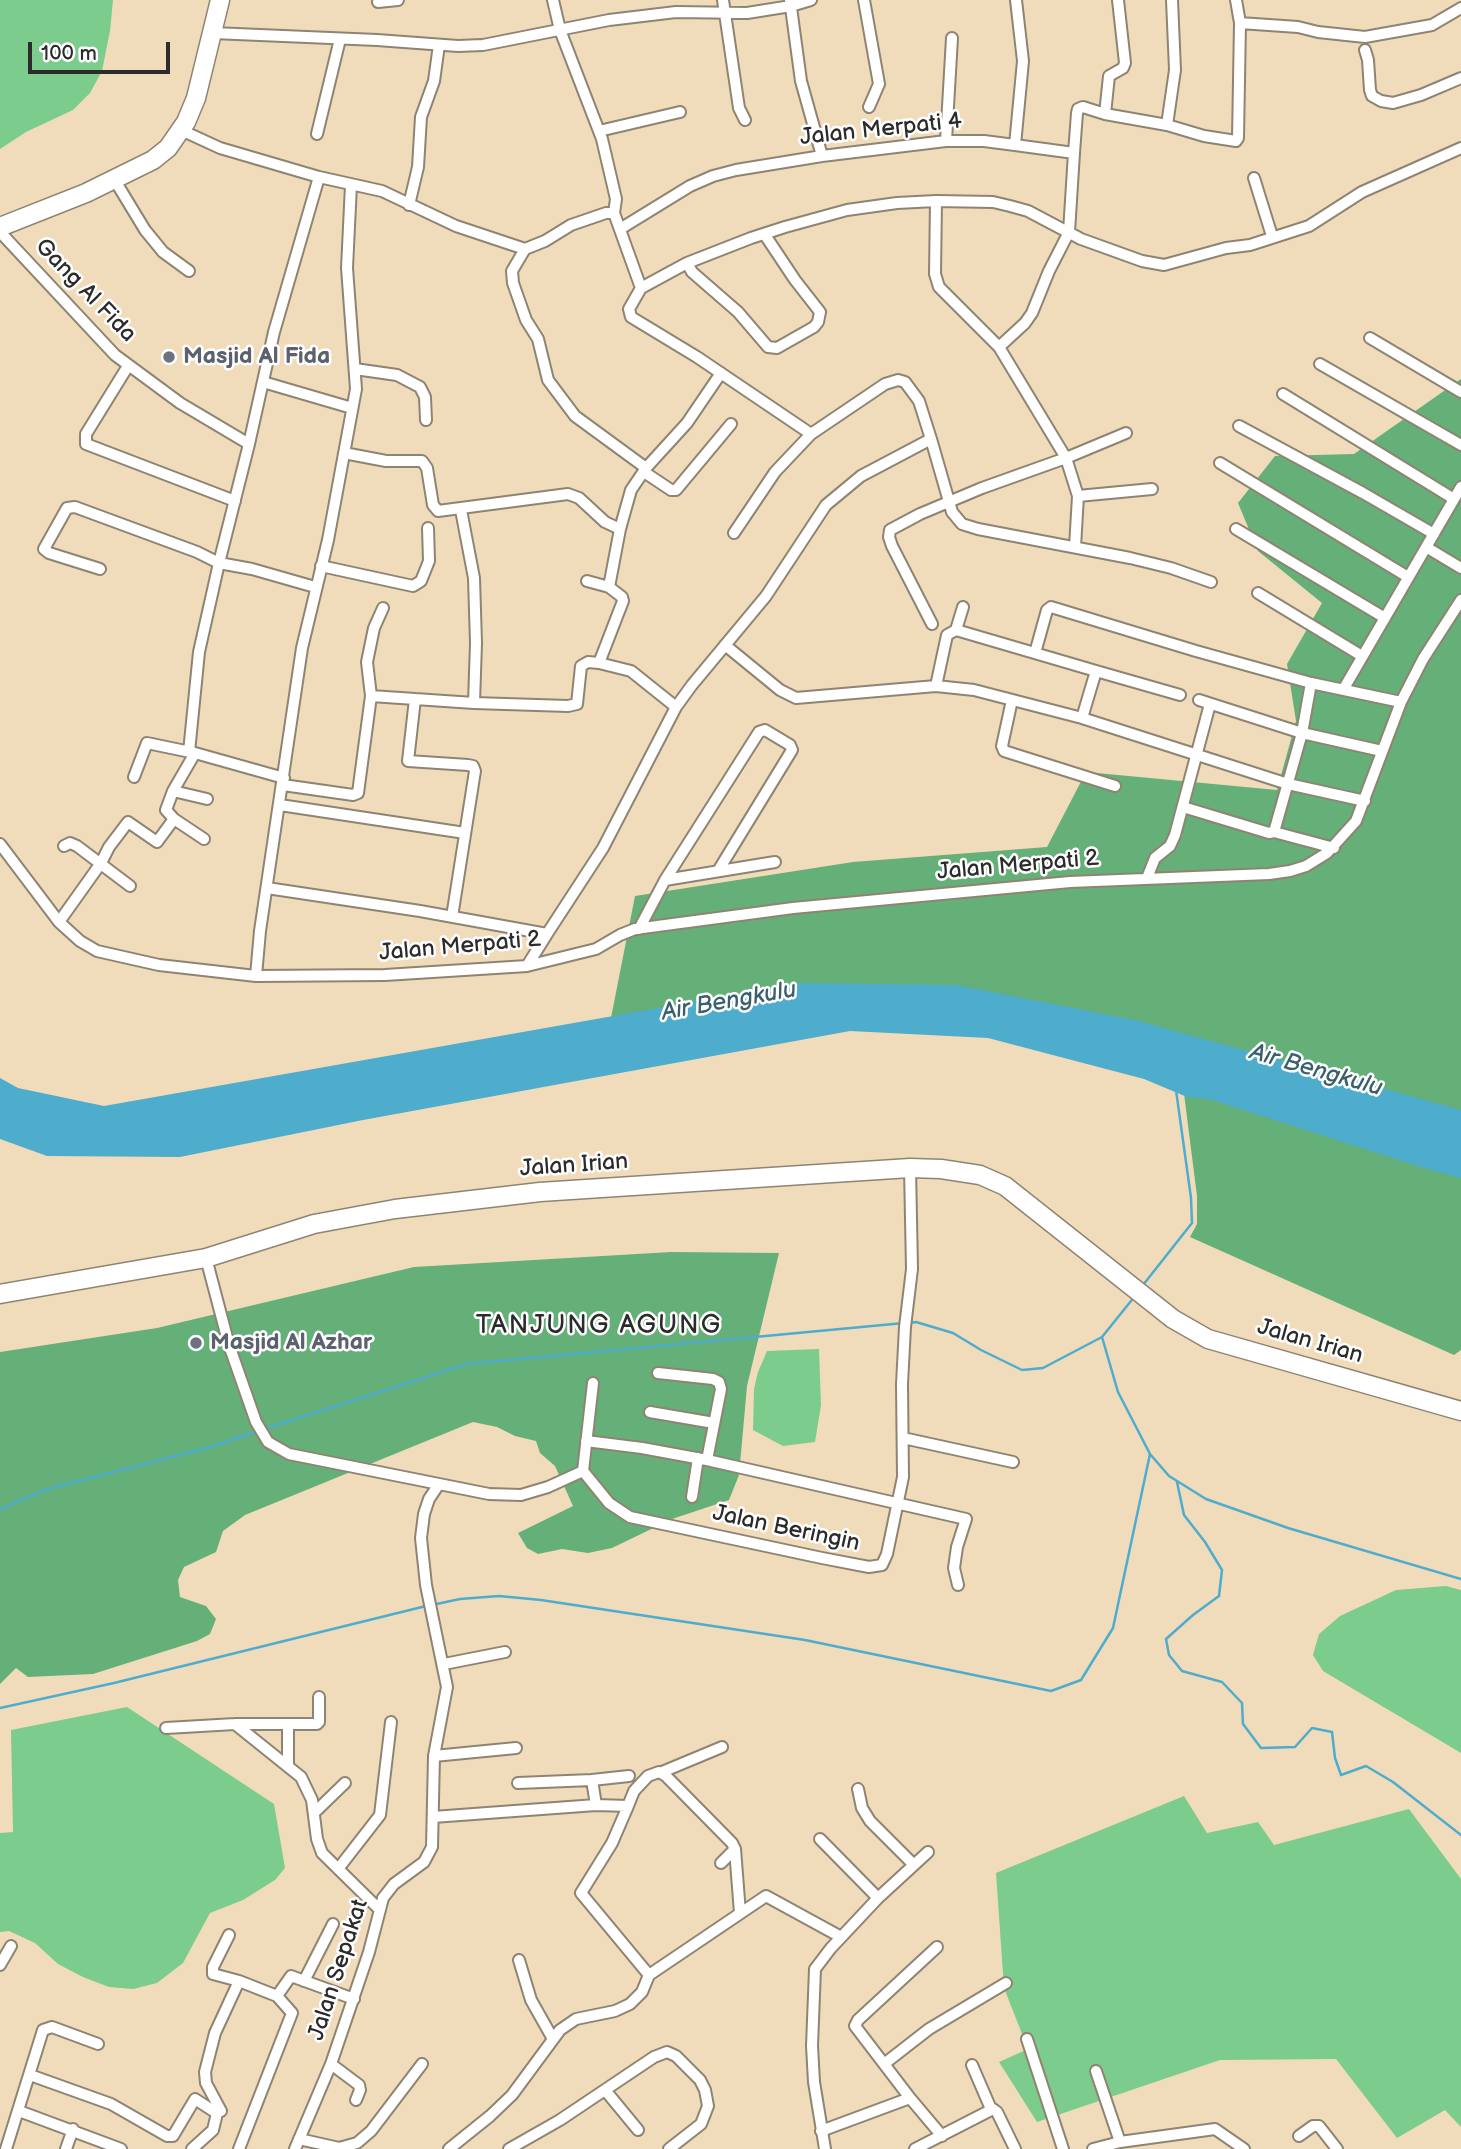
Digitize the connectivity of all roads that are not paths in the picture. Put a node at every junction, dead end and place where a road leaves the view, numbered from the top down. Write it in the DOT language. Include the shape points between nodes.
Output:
graph roads {
  1 [pos="220,0"];
  2 [pos="398,0"];
  3 [pos="554,0"];
  4 [pos="723,0"];
  5 [pos="811,0"];
  6 [pos="864,0"];
  7 [pos="1016,0"];
  8 [pos="1118,0"];
  9 [pos="1172,0"];
  10 [pos="1236,0"];
  11 [pos="378,2"];
  12 [pos="790,3"];
  13 [pos="1461,8"];
  14 [pos="724,13"];
  15 [pos="1240,23"];
  16 [pos="560,30"];
  17 [pos="213,33"];
  18 [pos="952,38"];
  19 [pos="340,39"];
  20 [pos="439,45"];
  21 [pos="1365,50"];
  22 [pos="1461,78"];
  23 [pos="869,107"];
  24 [pos="680,112"];
  25 [pos="1105,114"];
  26 [pos="745,120"];
  27 [pos="1167,125"];
  28 [pos="181,130"];
  29 [pos="599,131"];
  30 [pos="317,134"];
  31 [pos="946,141"];
  32 [pos="1015,145"];
  33 [pos="1461,148"];
  34 [pos="1074,153"];
  35 [pos="821,156"];
  36 [pos="319,177"];
  37 [pos="1254,178"];
  38 [pos="114,179"];
  39 [pos="351,185"];
  40 [pos="936,201"];
  41 [pos="409,205"];
  42 [pos="614,213"];
  43 [pos="621,229"];
  44 [pos="0,230"];
  45 [pos="1069,232"];
  46 [pos="765,234"];
  47 [pos="1272,236"];
  48 [pos="525,249"];
  49 [pos="687,263"];
  50 [pos="189,271"];
  51 [pos="641,288"];
  52 [pos="1370,338"];
  53 [pos="999,347"];
  54 [pos="1320,364"];
  55 [pos="128,366"];
  56 [pos="355,369"];
  57 [pos="720,373"];
  58 [pos="263,382"];
  59 [pos="1461,392"];
  60 [pos="1283,394"];
  61 [pos="352,408"];
  62 [pos="426,420"];
  63 [pos="731,424"];
  64 [pos="1239,426"];
  65 [pos="1126,433"];
  66 [pos="811,434"];
  67 [pos="931,439"];
  68 [pos="249,444"];
  69 [pos="1461,445"];
  70 [pos="344,453"];
  71 [pos="1066,458"];
  72 [pos="1220,463"];
  73 [pos="645,470"];
  74 [pos="1461,487"];
  75 [pos="1152,489"];
  76 [pos="1077,496"];
  77 [pos="1454,499"];
  78 [pos="235,501"];
  79 [pos="949,502"];
  80 [pos="461,510"];
  81 [pos="428,528"];
  82 [pos="620,529"];
  83 [pos="1236,529"];
  84 [pos="734,533"];
  85 [pos="1434,534"];
  86 [pos="1075,547"];
  87 [pos="1426,547"];
  88 [pos="219,563"];
  89 [pos="321,566"];
  90 [pos="1461,568"];
  91 [pos="100,569"];
  92 [pos="1408,577"];
  93 [pos="587,581"];
  94 [pos="1211,582"];
  95 [pos="315,587"];
  96 [pos="610,587"];
  97 [pos="1258,593"];
  98 [pos="1461,600"];
  99 [pos="963,607"];
  100 [pos="383,608"];
  101 [pos="1385,618"];
  102 [pos="932,624"];
  103 [pos="956,630"];
  104 [pos="725,645"];
  105 [pos="1035,653"];
  106 [pos="1362,656"];
  107 [pos="599,663"];
  108 [pos="1096,671"];
  109 [pos="1311,683"];
  110 [pos="936,686"];
  111 [pos="1343,690"];
  112 [pos="1180,695"];
  113 [pos="371,696"];
  114 [pos="415,699"];
  115 [pos="1012,700"];
  116 [pos="1401,702"];
  117 [pos="474,703"];
  118 [pos="676,707"];
  119 [pos="1082,718"];
  120 [pos="1302,733"];
  121 [pos="1382,751"];
  122 [pos="192,753"];
  123 [pos="1196,754"];
  124 [pos="134,777"];
  125 [pos="284,781"];
  126 [pos="1288,784"];
  127 [pos="1115,786"];
  128 [pos="173,791"];
  129 [pos="207,799"];
  130 [pos="1365,802"];
  131 [pos="280,805"];
  132 [pos="1183,807"];
  133 [pos="174,819"];
  134 [pos="1274,832"];
  135 [pos="465,834"];
  136 [pos="204,839"];
  137 [pos="0,844"];
  138 [pos="64,846"];
  139 [pos="1334,848"];
  140 [pos="775,862"];
  141 [pos="101,863"];
  142 [pos="719,871"];
  143 [pos="1147,878"];
  144 [pos="665,880"];
  145 [pos="130,886"];
  146 [pos="267,888"];
  147 [pos="452,917"];
  148 [pos="60,922"];
  149 [pos="639,929"];
  150 [pos="547,934"];
  151 [pos="527,966"];
  152 [pos="256,976"];
  153 [pos="910,1168"];
  154 [pos="206,1258"];
  155 [pos="0,1294"];
  156 [pos="658,1373"];
  157 [pos="593,1383"];
  158 [pos="1461,1411"];
  159 [pos="650,1412"];
  160 [pos="714,1423"];
  161 [pos="903,1438"];
  162 [pos="586,1441"];
  163 [pos="702,1459"];
  164 [pos="1013,1462"];
  165 [pos="583,1471"];
  166 [pos="439,1484"];
  167 [pos="692,1497"];
  168 [pos="898,1504"];
  169 [pos="958,1585"];
  170 [pos="505,1652"];
  171 [pos="444,1664"];
  172 [pos="320,1698"];
  173 [pos="391,1722"];
  174 [pos="235,1724"];
  175 [pos="288,1724"];
  176 [pos="166,1728"];
  177 [pos="722,1747"];
  178 [pos="516,1748"];
  179 [pos="434,1756"];
  180 [pos="288,1765"];
  181 [pos="662,1772"];
  182 [pos="629,1776"];
  183 [pos="593,1780"];
  184 [pos="345,1783"];
  185 [pos="518,1783"];
  186 [pos="858,1789"];
  187 [pos="596,1805"];
  188 [pos="628,1806"];
  189 [pos="314,1813"];
  190 [pos="433,1817"];
  191 [pos="820,1839"];
  192 [pos="735,1849"];
  193 [pos="928,1852"];
  194 [pos="721,1863"];
  195 [pos="913,1864"];
  196 [pos="338,1869"];
  197 [pos="878,1898"];
  198 [pos="380,1910"];
  199 [pos="740,1913"];
  200 [pos="333,1924"];
  201 [pos="229,1936"];
  202 [pos="841,1937"];
  203 [pos="11,1946"];
  204 [pos="937,1947"];
  205 [pos="519,1961"];
  206 [pos="0,1965"];
  207 [pos="649,1975"];
  208 [pos="239,1981"];
  209 [pos="304,1981"];
  210 [pos="1006,1983"];
  211 [pos="277,1996"];
  212 [pos="354,1999"];
  213 [pos="553,2039"];
  214 [pos="1027,2039"];
  215 [pos="98,2044"];
  216 [pos="422,2063"];
  217 [pos="331,2064"];
  218 [pos="884,2064"];
  219 [pos="972,2065"];
  220 [pos="1097,2071"];
  221 [pos="30,2075"];
  222 [pos="605,2090"];
  223 [pos="909,2098"];
  224 [pos="356,2100"];
  225 [pos="991,2109"];
  226 [pos="19,2111"];
  227 [pos="217,2113"];
  228 [pos="73,2129"];
  229 [pos="638,2130"];
  230 [pos="821,2131"];
  231 [pos="942,2136"];
  232 [pos="1299,2136"];
  233 [pos="1119,2142"];
  234 [pos="297,2144"];
  235 [pos="6,2149"];
  236 [pos="66,2149"];
  237 [pos="121,2149"];
  238 [pos="192,2149"];
  239 [pos="239,2149"];
  240 [pos="449,2149"];
  241 [pos="509,2149"];
  242 [pos="669,2149"];
  243 [pos="825,2149"];
  244 [pos="915,2149"];
  245 [pos="1015,2149"];
  246 [pos="1063,2149"];
  247 [pos="1093,2149"];
  248 [pos="1244,2149"];
  249 [pos="1337,2149"];
  1 -- 17 [label="main road"];
  2 -- 11 [label="street"];
  3 -- 16 [label="street"];
  4 -- 14 [label="street"];
  5 -- 12 [label="street"];
  6 -- 23 [label="street" via="879,84"];
  7 -- 32 [label="street" via="1023,79"];
  8 -- 25 [label="street" via="1125,58 1123,68 1108,76"];
  9 -- 27 [label="street" via="1175,70"];
  10 -- 15 [label="street"];
  12 -- 14 [label="street"];
  12 -- 35 [label="street" via="801,81"];
  13 -- 15 [label="street" via="1432,25 1366,37"];
  14 -- 16 [label="street" via="658,13"];
  14 -- 26 [label="street" via="739,108"];
  15 -- 27 [label="street" via="1237,140"];
  16 -- 20 [label="street" via="483,45"];
  16 -- 29 [label="street"];
  17 -- 19 [label="street"];
  17 -- 28 [label="main road" via="196,98"];
  18 -- 31 [label="street"];
  19 -- 20 [label="street"];
  19 -- 30 [label="street"];
  20 -- 41 [label="street" via="434,81 421,117 418,167"];
  21 -- 22 [label="street" via="1370,90 1381,101 1393,103 1421,95"];
  24 -- 29 [label="street"];
  25 -- 27 [label="street"];
  25 -- 34 [label="street" via="1078,109"];
  28 -- 36 [label="street" via="220,148"];
  28 -- 38 [label="main road" via="153,160"];
  29 -- 42 [label="street" via="616,200"];
  31 -- 32 [label="street, Jalan Merpati 4"];
  31 -- 35 [label="street, Jalan Merpati 4"];
  32 -- 34 [label="street, Jalan Merpati 4"];
  33 -- 47 [label="street" via="1362,192 1308,226"];
  34 -- 45 [label="street"];
  35 -- 43 [label="street, Jalan Merpati 4" via="713,176"];
  36 -- 39 [label="street"];
  36 -- 58 [label="street"];
  37 -- 47 [label="street"];
  38 -- 44 [label="main road"];
  38 -- 50 [label="street" via="145,230 163,252"];
  39 -- 41 [label="street" via="382,191"];
  39 -- 56 [label="street" via="347,268"];
  40 -- 45 [label="street" via="1002,204 1028,211"];
  40 -- 46 [label="street" via="847,210"];
  40 -- 53 [label="street" via="935,274 939,287"];
  41 -- 48 [label="street"];
  42 -- 43 [label="street"];
  42 -- 48 [label="street" via="571,225"];
  43 -- 51 [label="street"];
  44 -- 55 [label="street, Gang Al Fida"];
  45 -- 47 [label="street" via="1164,265"];
  45 -- 53 [label="street" via="1032,313"];
  46 -- 49 [label="street"];
  46 -- 49 [label="street" via="820,313 814,327 777,348 768,348"];
  48 -- 73 [label="street" via="512,271 513,283 538,339 548,380 575,416"];
  49 -- 51 [label="street"];
  51 -- 57 [label="street" via="629,309 631,317"];
  52 -- 59 [label="street"];
  53 -- 71 [label="street"];
  54 -- 69 [label="street"];
  55 -- 68 [label="street, Gang Al Fida"];
  55 -- 78 [label="street" via="86,433 86,444"];
  56 -- 61 [label="street"];
  56 -- 62 [label="street" via="397,375 420,387"];
  57 -- 66 [label="street"];
  57 -- 73 [label="street" via="687,423"];
  58 -- 61 [label="street"];
  58 -- 68 [label="street"];
  60 -- 77 [label="street"];
  61 -- 70 [label="street"];
  63 -- 73 [label="street" via="676,490"];
  64 -- 85 [label="street"];
  65 -- 71 [label="street"];
  66 -- 67 [label="street" via="898,380 905,382 919,401"];
  66 -- 84 [label="street" via="775,472"];
  67 -- 79 [label="street"];
  67 -- 104 [label="street" via="861,476 836,495 766,596"];
  68 -- 78 [label="street"];
  70 -- 80 [label="street" via="386,461 422,460 435,509"];
  70 -- 89 [label="street"];
  71 -- 76 [label="street"];
  71 -- 79 [label="street"];
  72 -- 92 [label="street"];
  73 -- 82 [label="street" via="631,490"];
  74 -- 77 [label="street"];
  75 -- 76 [label="street"];
  76 -- 86 [label="street"];
  77 -- 85 [label="street"];
  78 -- 88 [label="street"];
  79 -- 86 [label="street" via="957,519 969,527"];
  79 -- 102 [label="street" via="897,525 888,534"];
  80 -- 82 [label="street" via="568,494"];
  80 -- 117 [label="street" via="474,578"];
  81 -- 89 [label="street" via="429,561 421,581 413,586"];
  82 -- 96 [label="street"];
  83 -- 101 [label="street"];
  85 -- 87 [label="street"];
  86 -- 94 [label="street"];
  87 -- 90 [label="street"];
  87 -- 92 [label="street"];
  88 -- 91 [label="street" via="68,508 44,549"];
  88 -- 95 [label="street"];
  88 -- 122 [label="street" via="200,652"];
  89 -- 95 [label="street"];
  92 -- 101 [label="street"];
  93 -- 96 [label="street"];
  95 -- 125 [label="street"];
  96 -- 107 [label="street" via="623,601"];
  97 -- 106 [label="street"];
  98 -- 116 [label="street"];
  99 -- 103 [label="street"];
  100 -- 113 [label="street" via="367,662"];
  101 -- 106 [label="street"];
  103 -- 105 [label="street"];
  103 -- 110 [label="street" via="947,635"];
  104 -- 110 [label="street" via="796,698"];
  104 -- 118 [label="street"];
  105 -- 108 [label="street"];
  105 -- 109 [label="street" via="1046,610 1051,607"];
  106 -- 111 [label="street"];
  107 -- 117 [label="street" via="581,666 575,706"];
  107 -- 118 [label="street" via="628,669"];
  108 -- 112 [label="street"];
  108 -- 119 [label="street"];
  109 -- 111 [label="street"];
  109 -- 120 [label="street"];
  110 -- 115 [label="street"];
  111 -- 116 [label="street"];
  113 -- 114 [label="street"];
  113 -- 125 [label="street" via="358,793"];
  114 -- 117 [label="street"];
  114 -- 135 [label="street" via="408,761 474,768"];
  115 -- 119 [label="street"];
  115 -- 127 [label="street" via="1004,751"];
  116 -- 121 [label="street"];
  118 -- 150 [label="street" via="603,848"];
  119 -- 123 [label="street"];
  120 -- 121 [label="street"];
  120 -- 123 [label="street" via="1205,702"];
  120 -- 126 [label="street"];
  121 -- 130 [label="street"];
  122 -- 124 [label="street" via="147,743"];
  122 -- 125 [label="street"];
  122 -- 128 [label="street"];
  123 -- 126 [label="street"];
  123 -- 132 [label="street"];
  125 -- 131 [label="street"];
  126 -- 130 [label="street"];
  126 -- 134 [label="street"];
  128 -- 129 [label="street"];
  128 -- 133 [label="street" via="166,810"];
  130 -- 139 [label="street" via="1351,830"];
  131 -- 135 [label="street"];
  131 -- 146 [label="street"];
  132 -- 134 [label="street"];
  132 -- 143 [label="street" via="1170,846 1155,858"];
  133 -- 136 [label="street"];
  133 -- 141 [label="street" via="157,842 128,822"];
  134 -- 139 [label="street"];
  135 -- 147 [label="street"];
  137 -- 148 [label="street, Jalan Merpati 2"];
  138 -- 141 [label="street" via="73,844"];
  139 -- 143 [label="street, Jalan Merpati 2" via="1319,860 1290,871"];
  140 -- 142 [label="street"];
  141 -- 145 [label="street"];
  141 -- 148 [label="street"];
  142 -- 144 [label="street"];
  142 -- 144 [label="street" via="792,750 765,730 759,732"];
  143 -- 149 [label="street, Jalan Merpati 2" via="793,908"];
  144 -- 149 [label="street"];
  146 -- 147 [label="street"];
  146 -- 152 [label="street"];
  147 -- 150 [label="street"];
  148 -- 152 [label="street, Jalan Merpati 2" via="80,941 108,955"];
  149 -- 151 [label="street, Jalan Merpati 2" via="587,952"];
  150 -- 151 [label="street"];
  151 -- 152 [label="street, Jalan Merpati 2" via="385,975"];
  153 -- 154 [label="main road, Jalan Irian" via="443,1202 314,1224"];
  153 -- 158 [label="main road, Jalan Irian" via="964,1172 1005,1186 1173,1319 1208,1339"];
  153 -- 161 [label="street, Jalan Beringin" via="912,1269 905,1322"];
  154 -- 155 [label="main road, Jalan Irian"];
  154 -- 166 [label="street" via="256,1422 272,1446 289,1454"];
  156 -- 160 [label="street" via="717,1380 721,1389"];
  157 -- 162 [label="street"];
  159 -- 160 [label="street"];
  160 -- 163 [label="street"];
  161 -- 164 [label="street"];
  161 -- 168 [label="street, Jalan Beringin"];
  162 -- 163 [label="street"];
  162 -- 165 [label="street"];
  163 -- 167 [label="street"];
  163 -- 168 [label="street"];
  165 -- 166 [label="street" via="521,1495"];
  165 -- 168 [label="street, Jalan Beringin" via="609,1503 630,1517 869,1567 883,1563"];
  166 -- 171 [label="street, Jalan Sepakat" via="429,1499 421,1538 426,1585"];
  168 -- 169 [label="street" via="966,1519 954,1568"];
  170 -- 171 [label="street"];
  171 -- 179 [label="street, Jalan Sepakat" via="447,1696"];
  172 -- 175 [label="street" via="318,1724"];
  173 -- 196 [label="street" via="380,1815"];
  174 -- 175 [label="street"];
  174 -- 176 [label="street"];
  174 -- 180 [label="street"];
  175 -- 180 [label="street"];
  177 -- 181 [label="street"];
  178 -- 179 [label="street"];
  179 -- 190 [label="street, Jalan Sepakat"];
  180 -- 189 [label="street" via="306,1784"];
  181 -- 188 [label="street" via="642,1781"];
  181 -- 192 [label="street"];
  182 -- 183 [label="street"];
  183 -- 185 [label="street"];
  183 -- 187 [label="street"];
  184 -- 189 [label="street"];
  186 -- 195 [label="street" via="867,1817"];
  187 -- 188 [label="street"];
  187 -- 190 [label="street"];
  188 -- 207 [label="street" via="581,1893"];
  189 -- 196 [label="street" via="320,1850"];
  190 -- 198 [label="street, Jalan Sepakat" via="430,1854 390,1888"];
  191 -- 197 [label="street"];
  192 -- 194 [label="street"];
  192 -- 199 [label="street"];
  193 -- 195 [label="street"];
  195 -- 197 [label="street"];
  196 -- 198 [label="street"];
  197 -- 202 [label="street"];
  198 -- 212 [label="street, Jalan Sepakat"];
  199 -- 202 [label="street" via="767,1896"];
  199 -- 207 [label="street"];
  200 -- 209 [label="street"];
  201 -- 208 [label="street" via="212,1973"];
  202 -- 230 [label="street" via="813,1976 813,2070"];
  203 -- 206 [label="street"];
  204 -- 218 [label="street" via="856,2023 857,2031"];
  205 -- 213 [label="street" via="531,2000"];
  207 -- 213 [label="street" via="630,2004 576,2019"];
  208 -- 211 [label="street"];
  208 -- 227 [label="street" via="212,2041 205,2072 221,2109"];
  209 -- 211 [label="street" via="290,1976"];
  209 -- 212 [label="street"];
  210 -- 218 [label="street" via="929,2029"];
  211 -- 239 [label="street" via="292,2013"];
  212 -- 217 [label="street, Jalan Sepakat"];
  213 -- 240 [label="street" via="512,2095"];
  214 -- 246 [label="street"];
  215 -- 221 [label="street" via="47,2027"];
  216 -- 234 [label="street" via="371,2132 357,2143 339,2148"];
  217 -- 224 [label="street" via="359,2085"];
  217 -- 234 [label="street, Jalan Sepakat"];
  218 -- 223 [label="street"];
  219 -- 225 [label="street"];
  220 -- 233 [label="street"];
  221 -- 226 [label="street"];
  221 -- 227 [label="street" via="111,2104 167,2136 175,2134 195,2099"];
  222 -- 229 [label="street"];
  222 -- 241 [label="street"];
  222 -- 242 [label="street" via="659,2054 676,2056 702,2083 708,2106 701,2124"];
  223 -- 230 [label="street"];
  223 -- 231 [label="street"];
  225 -- 231 [label="street"];
  225 -- 245 [label="street" via="997,2112"];
  226 -- 228 [label="street"];
  226 -- 235 [label="street"];
  227 -- 238 [label="street" via="213,2130"];
  228 -- 236 [label="street"];
  228 -- 237 [label="street"];
  230 -- 243 [label="street"];
  231 -- 244 [label="street"];
  232 -- 249 [label="street" via="1319,2126"];
  233 -- 247 [label="street"];
  233 -- 248 [label="street" via="1215,2129"];
}
